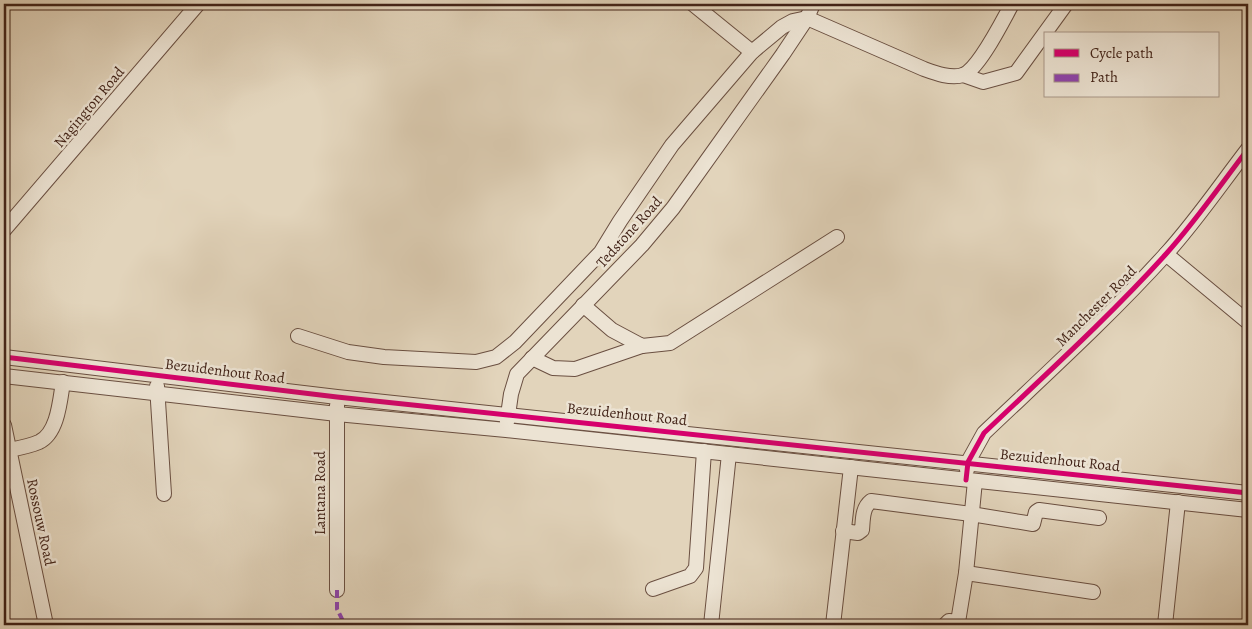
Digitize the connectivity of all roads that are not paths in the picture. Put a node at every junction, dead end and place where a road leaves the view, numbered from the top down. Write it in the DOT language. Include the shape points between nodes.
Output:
graph roads {
  1 [pos="198,4"];
  2 [pos="693,4"];
  3 [pos="813,4"];
  4 [pos="1012,4"];
  5 [pos="1066,4"];
  6 [pos="807,18"];
  7 [pos="1046,32"];
  8 [pos="1044,34"];
  9 [pos="752,52"];
  10 [pos="963,75"];
  11 [pos="1248,149"];
  12 [pos="4,230"];
  13 [pos="837,237"];
  14 [pos="1166,254"];
  15 [pos="583,305"];
  16 [pos="1248,322"];
  17 [pos="298,336"];
  18 [pos="642,346"];
  19 [pos="4,358"];
  20 [pos="532,358"];
  21 [pos="4,376"];
  22 [pos="158,376"];
  23 [pos="62,382"];
  24 [pos="157,393"];
  25 [pos="337,397"];
  26 [pos="460,409"];
  27 [pos="336,414"];
  28 [pos="508,414"];
  29 [pos="4,426"];
  30 [pos="459,426"];
  31 [pos="506,430"];
  32 [pos="702,435"];
  33 [pos="9,450"];
  34 [pos="844,450"];
  35 [pos="702,451"];
  36 [pos="729,454"];
  37 [pos="968,462"];
  38 [pos="847,467"];
  39 [pos="970,481"];
  40 [pos="1174,485"];
  41 [pos="1248,493"];
  42 [pos="164,494"];
  43 [pos="1175,502"];
  44 [pos="1248,510"];
  45 [pos="971,514"];
  46 [pos="1099,518"];
  47 [pos="843,531"];
  48 [pos="966,572"];
  49 [pos="653,589"];
  50 [pos="337,590"];
  51 [pos="1093,592"];
  52 [pos="46,625"];
  53 [pos="712,625"];
  54 [pos="833,625"];
  55 [pos="945,625"];
  56 [pos="1165,625"];
  1 -- 12 [label="street, Nagington Road"];
  2 -- 9 [label="street"];
  3 -- 6 [label="street, Tedstone Road"];
  4 -- 10 [label="street" via="976,65"];
  5 -- 7 [label="street"];
  6 -- 9 [label="street" via="782,27"];
  6 -- 10 [label="street" via="924,70 943,75"];
  6 -- 15 [label="street, Tedstone Road" via="673,208"];
  8 -- 10 [label="street" via="1016,73 983,82"];
  9 -- 17 [label="street" via="672,145 601,252 515,342 496,357 476,362 384,357 348,352"];
  11 -- 14 [label="street, Manchester Road"];
  13 -- 18 [label="street" via="670,343"];
  14 -- 16 [label="street"];
  14 -- 37 [label="street, Manchester Road" via="984,434"];
  15 -- 18 [label="street" via="612,330"];
  15 -- 20 [label="street, Tedstone Road"];
  18 -- 20 [label="street" via="575,369 553,368"];
  19 -- 22 [label="street, Bezuidenhout Road"];
  20 -- 28 [label="street, Tedstone Road" via="517,374"];
  21 -- 23 [label="street, Bezuidenhout Road"];
  22 -- 24 [label="street"];
  22 -- 25 [label="street, Bezuidenhout Road"];
  23 -- 24 [label="street, Bezuidenhout Road"];
  23 -- 33 [label="street" via="58,415 45,438"];
  24 -- 27 [label="street, Bezuidenhout Road"];
  24 -- 42 [label="street"];
  25 -- 26 [label="street, Bezuidenhout Road"];
  25 -- 27 [label="street, Lantana Road"];
  26 -- 28 [label="street, Bezuidenhout Road"];
  26 -- 30 [label="street"];
  27 -- 30 [label="street, Bezuidenhout Road"];
  27 -- 50 [label="street, Lantana Road"];
  28 -- 31 [label="street, Tedstone Road"];
  28 -- 32 [label="street, Bezuidenhout Road"];
  29 -- 33 [label="street, Rossouw Road"];
  30 -- 31 [label="street, Bezuidenhout Road"];
  31 -- 35 [label="street, Bezuidenhout Road"];
  32 -- 34 [label="street, Bezuidenhout Road"];
  32 -- 35 [label="street"];
  33 -- 52 [label="street, Rossouw Road"];
  34 -- 37 [label="street, Bezuidenhout Road"];
  34 -- 38 [label="street"];
  35 -- 36 [label="street, Bezuidenhout Road"];
  35 -- 49 [label="street" via="696,568 690,576"];
  36 -- 38 [label="street, Bezuidenhout Road"];
  36 -- 53 [label="street"];
  37 -- 39 [label="street, Manchester Road"];
  37 -- 40 [label="street, Bezuidenhout Road"];
  38 -- 39 [label="street, Bezuidenhout Road"];
  38 -- 47 [label="street"];
  39 -- 43 [label="street, Bezuidenhout Road"];
  39 -- 45 [label="street, Manchester Road"];
  40 -- 41 [label="street, Bezuidenhout Road"];
  40 -- 43 [label="street"];
  43 -- 44 [label="street, Bezuidenhout Road"];
  43 -- 56 [label="street"];
  45 -- 46 [label="street" via="1033,524 1039,510"];
  45 -- 47 [label="street" via="871,501 864,510 862,530 858,533"];
  45 -- 48 [label="street, Manchester Road"];
  47 -- 54 [label="street"];
  48 -- 51 [label="street"];
  48 -- 55 [label="street, Manchester Road" via="958,622 949,621"];
}
